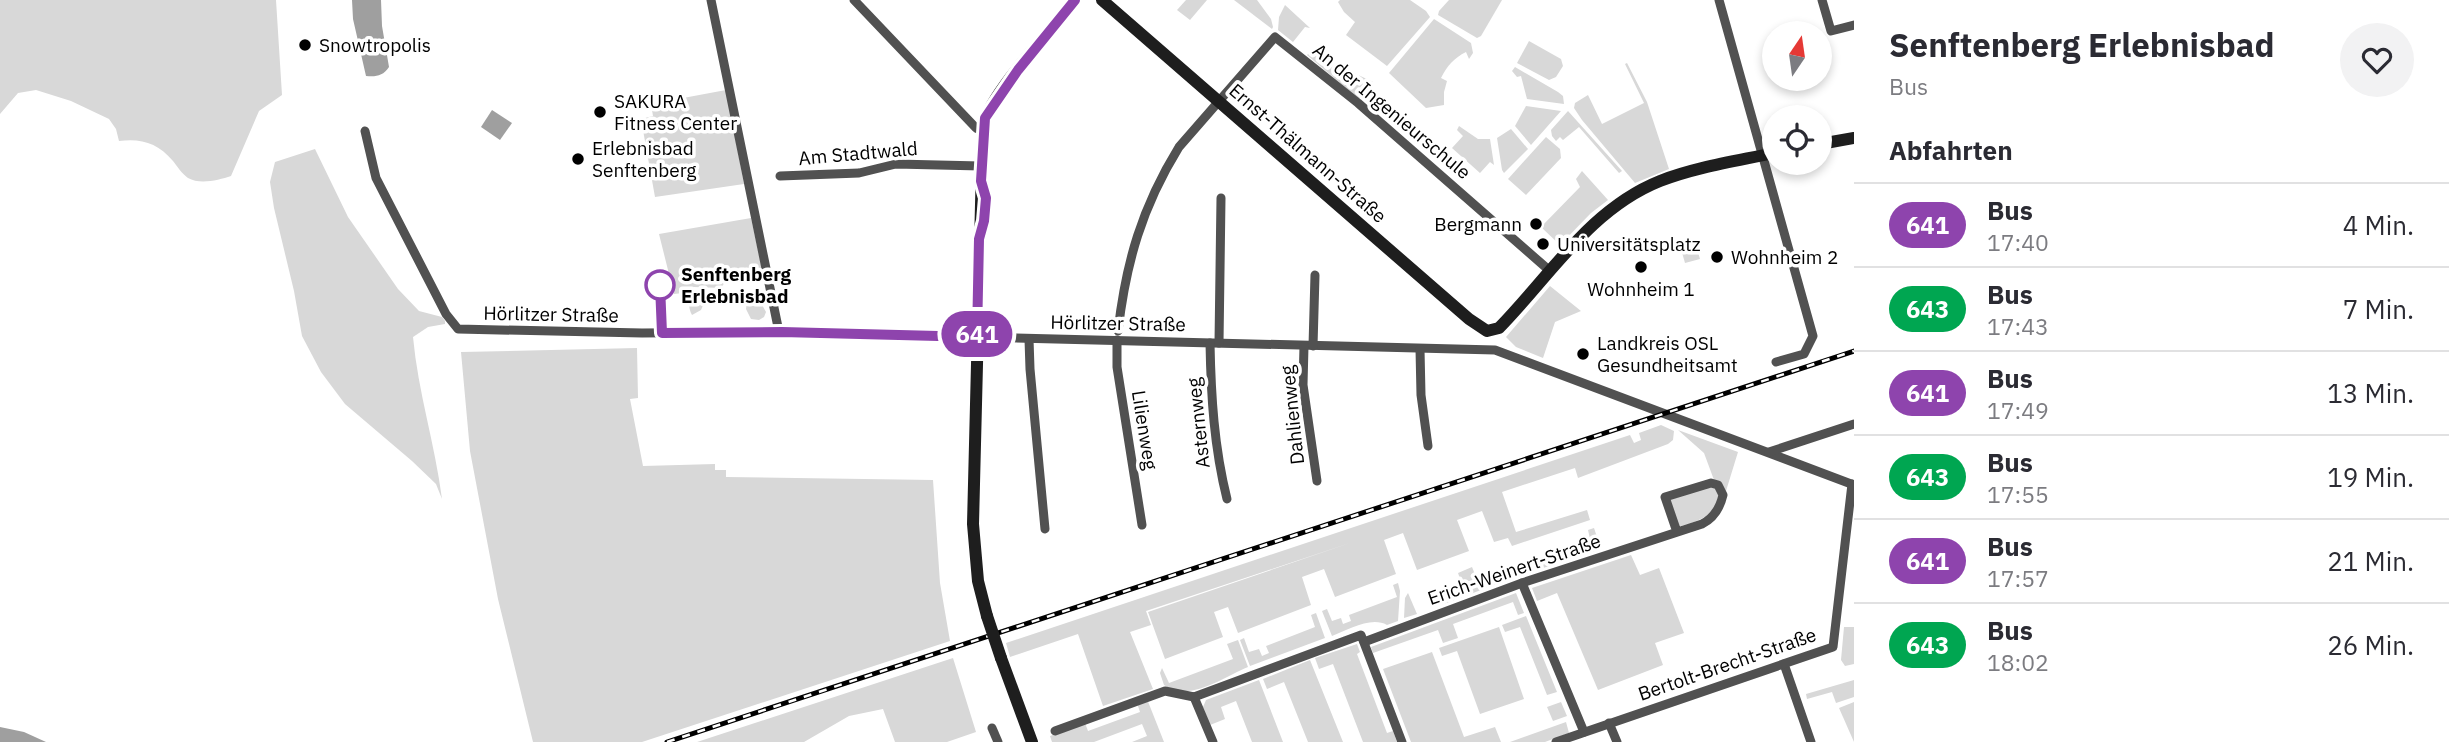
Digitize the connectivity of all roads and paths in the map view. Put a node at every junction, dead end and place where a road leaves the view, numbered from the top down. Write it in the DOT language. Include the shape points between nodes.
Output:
graph roads {
  1 [pos="711,0"];
  2 [pos="854,0"];
  3 [pos="1075,0"];
  4 [pos="1102,0"];
  5 [pos="1719,0"];
  6 [pos="1822,0"];
  7 [pos="1854,25"];
  8 [pos="1219,100"];
  9 [pos="365,131"];
  10 [pos="983,131"];
  11 [pos="1762,136"];
  12 [pos="1854,138"];
  13 [pos="1832,143"];
  14 [pos="1762,156"];
  15 [pos="981,166"];
  16 [pos="1773,175"];
  17 [pos="780,176"];
  18 [pos="1221,198"];
  19 [pos="1550,271"];
  20 [pos="1315,275"];
  21 [pos="779,332"];
  22 [pos="1117,336"];
  23 [pos="977,337"];
  24 [pos="1029,339"];
  25 [pos="1215,343"];
  26 [pos="1309,346"];
  27 [pos="1420,349"];
  28 [pos="1776,362"];
  29 [pos="1854,424"];
  30 [pos="1428,446"];
  31 [pos="1768,452"];
  32 [pos="1317,481"];
  33 [pos="1853,484"];
  34 [pos="1227,499"];
  35 [pos="1142,525"];
  36 [pos="1045,529"];
  37 [pos="1677,532"];
  38 [pos="1522,583"];
  39 [pos="1362,639"];
  40 [pos="1784,664"];
  41 [pos="1194,696"];
  42 [pos="1609,723"];
  43 [pos="992,728"];
  44 [pos="1055,732"];
  45 [pos="1584,732"];
  46 [pos="998,742"];
  47 [pos="1032,742"];
  48 [pos="1213,742"];
  49 [pos="1402,742"];
  50 [pos="1556,742"];
  51 [pos="1617,742"];
  52 [pos="1811,742"];
  1 -- 21 [label="street"];
  2 -- 10 [label="street"];
  3 -- 10 [label="main road" via="990,109"];
  4 -- 8 [label="main road, Ernst-Thälmann-Straße"];
  5 -- 11 [label="street"];
  6 -- 7 [label="street" via="1831,31"];
  8 -- 19 [label="main road, Ernst-Thälmann-Straße" via="1477,326 1491,331 1503,324"];
  8 -- 19 [label="street, An der Ingenieurschule" via="1272,38 1278,38"];
  8 -- 22 [label="street, Lilienweg" via="1178,147 1140,224"];
  9 -- 21 [label="street, Hörlitzer Straße" via="376,178 446,314 458,328"];
  10 -- 15 [label="main road"];
  12 -- 13 [label="main road"];
  14 -- 19 [label="main road" via="1696,170 1640,191 1602,216"];
  15 -- 17 [label="street, Am Stadtwald" via="896,164 859,173"];
  15 -- 23 [label="main road"];
  16 -- 28 [label="street" via="1813,336 1804,354"];
  18 -- 25 [label="street, Asternweg"];
  20 -- 26 [label="street, Dahlienweg"];
  21 -- 23 [label="street, Hörlitzer Straße"];
  22 -- 24 [label="street, Hörlitzer Straße"];
  22 -- 25 [label="street, Hörlitzer Straße"];
  22 -- 35 [label="street, Lilienweg"];
  23 -- 24 [label="street, Hörlitzer Straße"];
  23 -- 47 [label="main road, bridge" via="973,524 978,581"];
  24 -- 36 [label="street"];
  25 -- 26 [label="street, Hörlitzer Straße"];
  25 -- 34 [label="street, Asternweg" via="1214,424"];
  26 -- 27 [label="street, Hörlitzer Straße"];
  26 -- 32 [label="street, Dahlienweg" via="1303,385"];
  27 -- 30 [label="street"];
  27 -- 31 [label="street, Hörlitzer Straße" via="1495,350"];
  29 -- 31 [label="street"];
  31 -- 33 [label="street"];
  33 -- 40 [label="street, Bertolt-Brecht-Straße" via="1833,647"];
  37 -- 37 [label="street, Erich-Weinert-Straße" via="1715,514 1723,495 1718,485 1665,497"];
  37 -- 38 [label="street, Erich-Weinert-Straße"];
  38 -- 39 [label="street, Erich-Weinert-Straße"];
  38 -- 45 [label="street"];
  39 -- 41 [label="street, Erich-Weinert-Straße"];
  39 -- 49 [label="street"];
  40 -- 42 [label="street, Bertolt-Brecht-Straße"];
  40 -- 52 [label="street"];
  41 -- 44 [label="street" via="1165,691"];
  41 -- 48 [label="street"];
  42 -- 45 [label="street, Bertolt-Brecht-Straße"];
  42 -- 51 [label="street"];
  43 -- 46 [label="street"];
  45 -- 50 [label="street, Bertolt-Brecht-Straße"];
}
